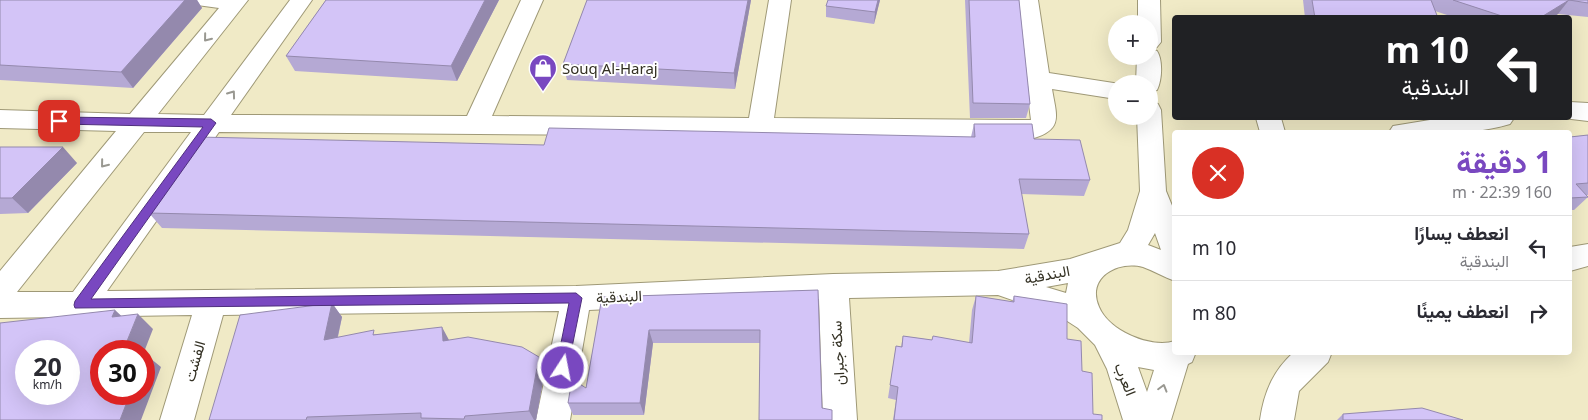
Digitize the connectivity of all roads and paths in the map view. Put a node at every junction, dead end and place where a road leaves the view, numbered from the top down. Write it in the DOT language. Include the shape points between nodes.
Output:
graph roads {
  1 [pos="205,0"];
  2 [pos="301,0"];
  3 [pos="532,0"];
  4 [pos="780,0"];
  5 [pos="1027,0"];
  6 [pos="1149,0"];
  7 [pos="236,1"];
  8 [pos="1149,15"];
  9 [pos="1038,79"];
  10 [pos="1108,90"];
  11 [pos="1572,111"];
  12 [pos="1588,112"];
  13 [pos="0,119"];
  14 [pos="1487,120"];
  15 [pos="138,123"];
  16 [pos="211,123"];
  17 [pos="476,125"];
  18 [pos="1152,125"];
  19 [pos="760,127"];
  20 [pos="1416,130"];
  21 [pos="1160,173"];
  22 [pos="1172,235"];
  23 [pos="1128,253"];
  24 [pos="1588,255"];
  25 [pos="1572,259"];
  26 [pos="1096,262"];
  27 [pos="1172,267"];
  28 [pos="998,283"];
  29 [pos="833,286"];
  30 [pos="0,292"];
  31 [pos="576,298"];
  32 [pos="211,303"];
  33 [pos="0,305"];
  34 [pos="80,305"];
  35 [pos="1097,328"];
  36 [pos="1172,354"];
  37 [pos="1177,355"];
  38 [pos="1314,355"];
  39 [pos="177,420"];
  40 [pos="553,420"];
  41 [pos="840,420"];
  42 [pos="1140,420"];
  43 [pos="1154,420"];
  44 [pos="1277,420"];
  1 -- 7 [label="street"];
  16 -- 2 [label="street, one-way"];
  3 -- 17 [label="street"];
  4 -- 19 [label="street"];
  5 -- 9 [label="street"];
  6 -- 8 [label="street"];
  7 -- 15 [label="street, one-way"];
  9 -- 10 [label="street"];
  9 -- 19 [label="street" via="1044,121 1034,129"];
  11 -- 12 [label="street"];
  13 -- 15 [label="street"];
  14 -- 20 [label="street"];
  15 -- 16 [label="street"];
  15 -- 30 [label="street, one-way"];
  16 -- 17 [label="street"];
  16 -- 34 [label="street"];
  17 -- 19 [label="street"];
  18 -- 21 [label="street"];
  21 -- 22 [label="street"];
  21 -- 23 [label="street" via="1141,237"];
  23 -- 26 [label="street, البندقية"];
  23 -- 27 [label="street" via="1147,256"];
  24 -- 25 [label="street"];
  26 -- 28 [label="street, البندقية" via="1070,271"];
  26 -- 35 [label="street, العرب" via="1085,272 1079,286 1080,302"];
  28 -- 29 [label="street, البندقية"];
  28 -- 35 [label="street, البندقية" via="1072,308"];
  29 -- 31 [label="street, البندقية"];
  29 -- 41 [label="street, سكة جبران"];
  31 -- 32 [label="street, البندقية"];
  31 -- 40 [label="street"];
  32 -- 34 [label="street, البندقية"];
  32 -- 39 [label="street, الفشت"];
  33 -- 34 [label="street, البندقية"];
  35 -- 36 [label="street, البندقية" via="1118,346 1138,354"];
  35 -- 42 [label="street, العرب" via="1122,366"];
  43 -- 37 [label="street, العرب, one-way"];
  38 -- 44 [label="street" via="1286,381"];
}
